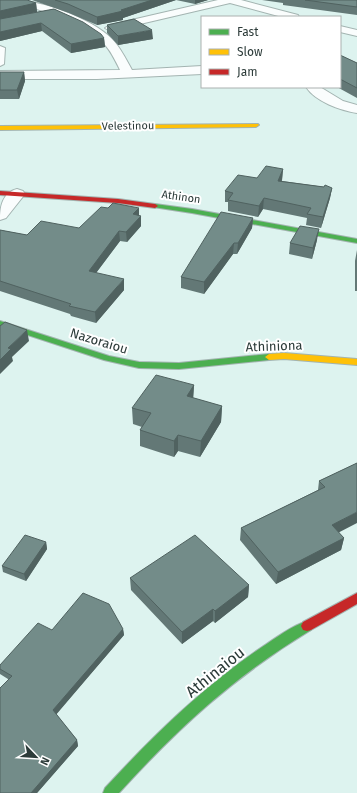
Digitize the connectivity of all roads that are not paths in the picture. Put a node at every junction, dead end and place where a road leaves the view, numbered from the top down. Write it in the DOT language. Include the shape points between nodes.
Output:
graph roads {
  1 [pos="17,0"];
  2 [pos="228,1"];
  3 [pos="54,13"];
  4 [pos="290,16"];
  5 [pos="36,17"];
  6 [pos="341,29"];
  7 [pos="95,31"];
  8 [pos="357,33"];
  9 [pos="1,48"];
  10 [pos="0,64"];
  11 [pos="201,70"];
  12 [pos="128,74"];
  13 [pos="0,75"];
  14 [pos="313,88"];
  15 [pos="353,108"];
  16 [pos="256,125"];
  17 [pos="0,128"];
  18 [pos="0,193"];
  19 [pos="17,194"];
  20 [pos="0,215"];
  21 [pos="357,241"];
  22 [pos="0,324"];
  23 [pos="357,362"];
  24 [pos="193,365"];
  25 [pos="357,598"];
  26 [pos="110,793"];
  1 -- 3 [label="street"];
  2 -- 4 [label="street"];
  2 -- 7 [label="street"];
  3 -- 5 [label="street"];
  3 -- 7 [label="street"];
  6 -- 8 [label="street"];
  7 -- 12 [label="street" via="115,49"];
  9 -- 10 [label="lane"];
  11 -- 12 [label="street"];
  12 -- 13 [label="street"];
  14 -- 15 [label="street" via="334,103"];
  16 -- 17 [label="street, Velestinou"];
  18 -- 19 [label="street, Athinon"];
  19 -- 20 [label="street"];
  19 -- 21 [label="street, Athinon" via="118,201 192,211"];
  22 -- 24 [label="street, Nazoraiou" via="117,362 154,366"];
  23 -- 24 [label="street, Athiniona" via="284,356"];
  25 -- 26 [label="street, Athinaiou" via="304,627 227,680 194,708"];
}
